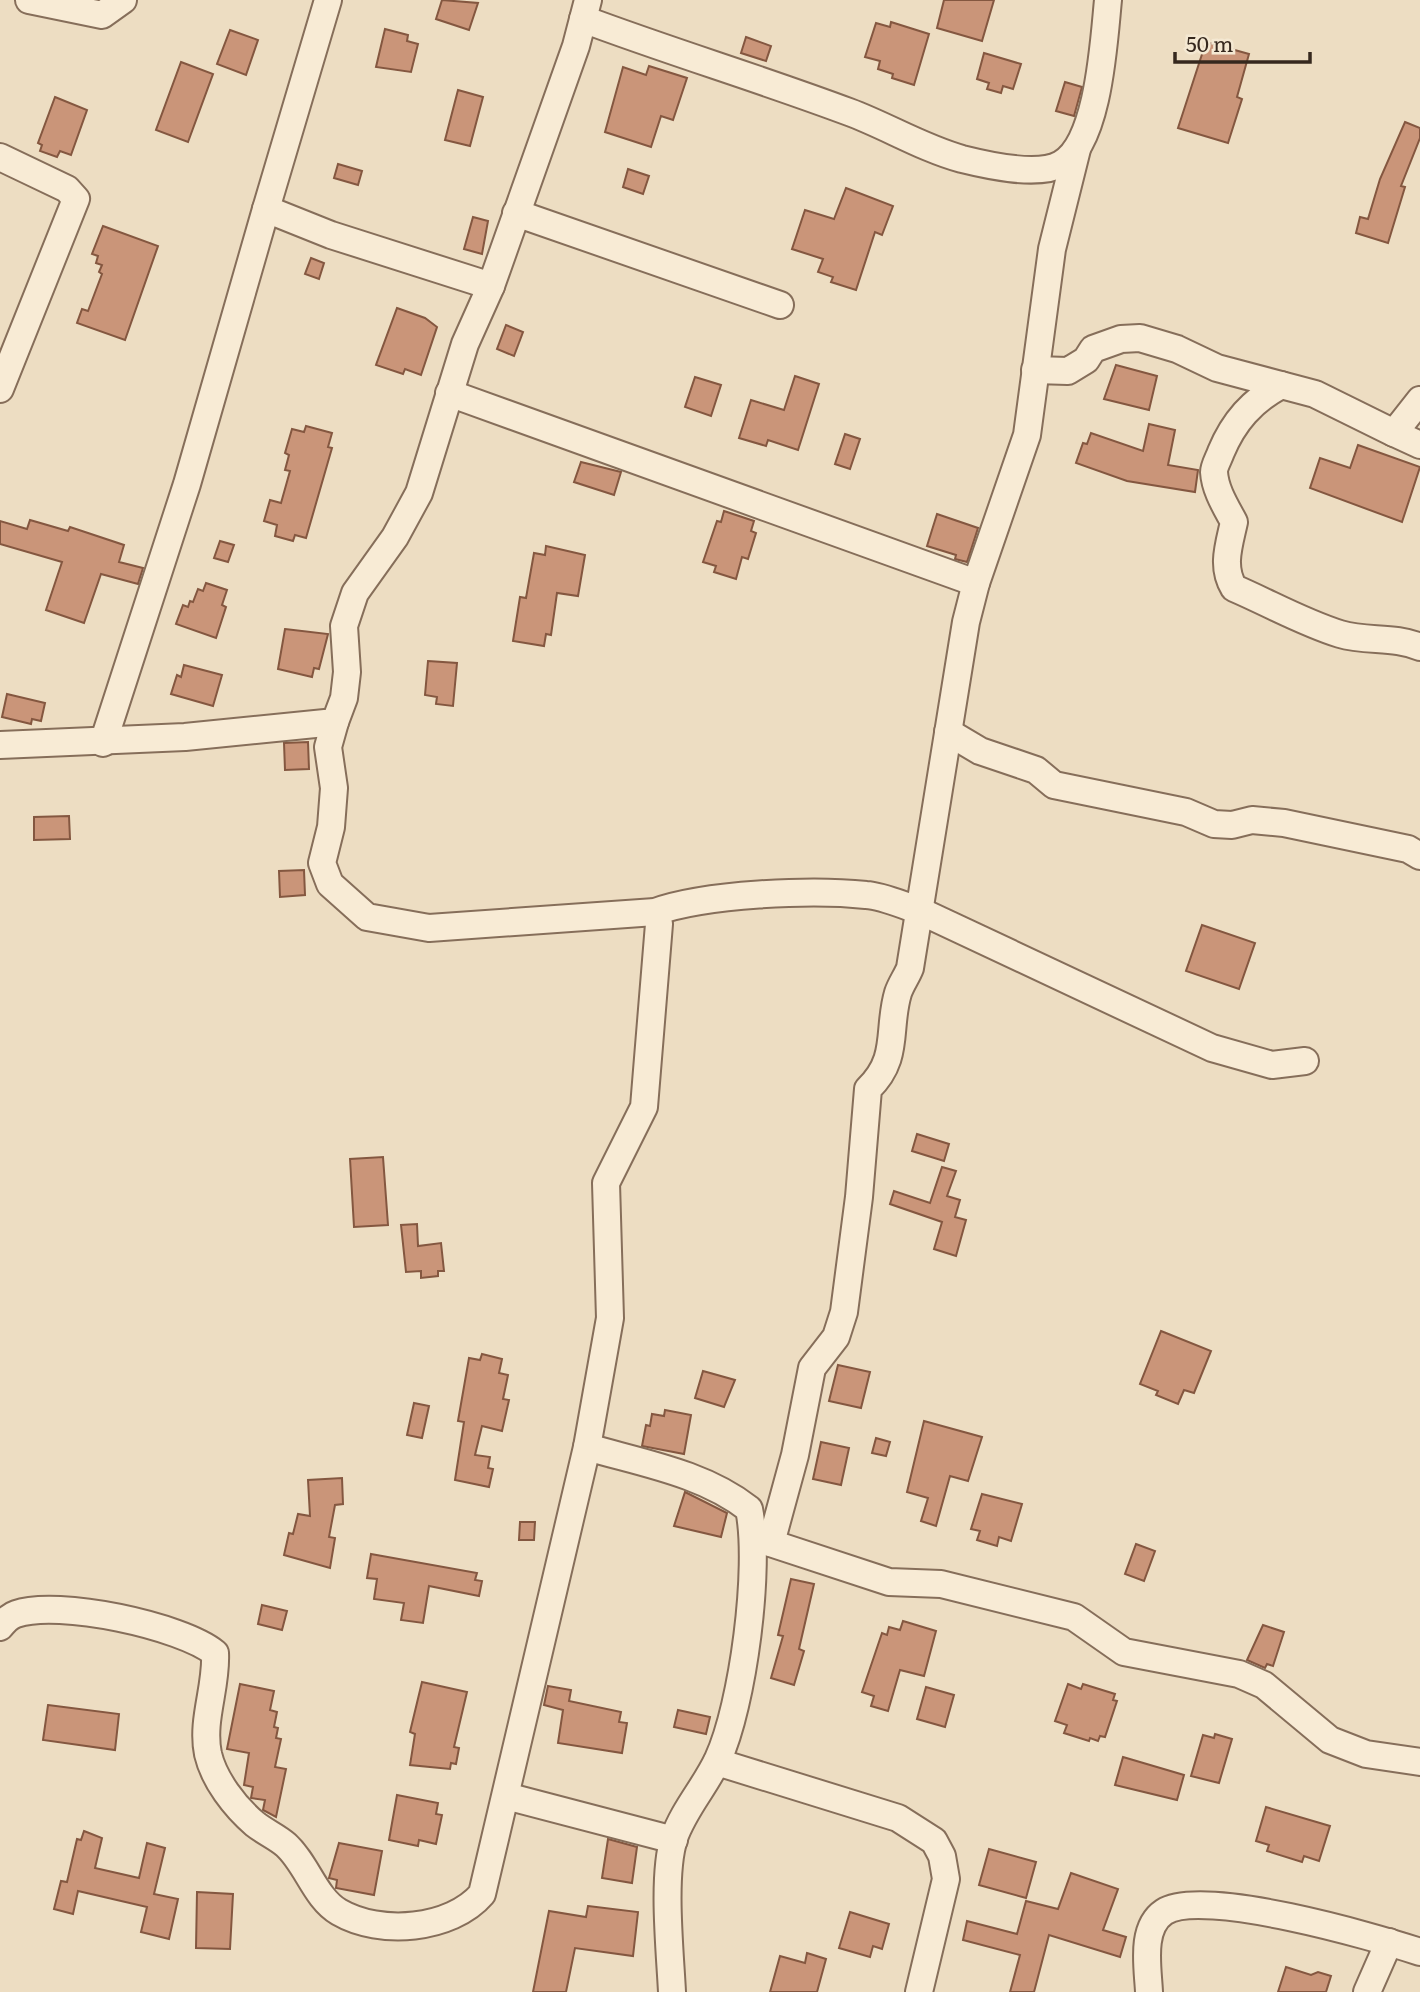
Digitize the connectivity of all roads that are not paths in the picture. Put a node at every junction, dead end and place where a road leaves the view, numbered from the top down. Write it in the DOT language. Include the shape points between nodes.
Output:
graph roads {
  1 [pos="29,0"];
  2 [pos="123,0"];
  3 [pos="328,0"];
  4 [pos="1108,0"];
  5 [pos="586,9"];
  6 [pos="1077,149"];
  7 [pos="0,156"];
  8 [pos="266,209"];
  9 [pos="516,213"];
  10 [pos="491,286"];
  11 [pos="780,305"];
  12 [pos="1035,370"];
  13 [pos="1281,385"];
  14 [pos="0,389"];
  15 [pos="449,393"];
  16 [pos="1420,400"];
  17 [pos="1394,433"];
  18 [pos="1420,445"];
  19 [pos="976,583"];
  20 [pos="1420,647"];
  21 [pos="335,722"];
  22 [pos="948,732"];
  23 [pos="103,743"];
  24 [pos="0,745"];
  25 [pos="1420,856"];
  26 [pos="918,910"];
  27 [pos="655,912"];
  28 [pos="1305,1061"];
  29 [pos="587,1447"];
  30 [pos="763,1540"];
  31 [pos="0,1627"];
  32 [pos="717,1762"];
  33 [pos="1420,1762"];
  34 [pos="506,1796"];
  35 [pos="674,1840"];
  36 [pos="1389,1942"];
  37 [pos="1420,1952"];
  38 [pos="672,1992"];
  39 [pos="919,1992"];
  40 [pos="1149,1992"];
  41 [pos="1367,1992"];
  1 -- 2 [label="street" via="102,15"];
  3 -- 8 [label="street"];
  4 -- 6 [label="street" via="1099,88"];
  5 -- 6 [label="street" via="853,113 934,151 1028,170 1060,164"];
  5 -- 9 [label="street"];
  6 -- 12 [label="street" via="1052,249"];
  7 -- 14 [label="street" via="76,199"];
  8 -- 10 [label="street" via="331,235"];
  8 -- 23 [label="street" via="187,484"];
  9 -- 10 [label="street"];
  9 -- 11 [label="street"];
  10 -- 15 [label="street"];
  12 -- 13 [label="street" via="1068,371 1086,360 1093,349 1140,338 1217,368"];
  12 -- 19 [label="street" via="1027,435"];
  13 -- 17 [label="street" via="1315,394"];
  13 -- 20 [label="street" via="1259,397 1240,419 1214,470 1219,494 1234,522 1227,576 1234,588 1340,634 1402,639"];
  15 -- 19 [label="street"];
  15 -- 21 [label="street" via="413,509 355,593 344,626 347,671"];
  16 -- 17 [label="street"];
  17 -- 18 [label="street"];
  19 -- 22 [label="street"];
  21 -- 23 [label="street"];
  21 -- 27 [label="street" via="328,747 334,788 331,827 322,863 330,884 367,917 429,928"];
  22 -- 25 [label="street" via="980,751 1036,770 1054,785 1167,808 1214,824 1284,823 1408,849"];
  22 -- 26 [label="street" via="925,890"];
  23 -- 24 [label="street"];
  26 -- 27 [label="street" via="868,895 813,893 683,902"];
  26 -- 28 [label="street" via="1212,1048 1272,1065"];
  26 -- 30 [label="street" via="911,968 898,992 891,1053 879,1079 868,1089 844,1312 835,1337 813,1368 795,1455"];
  27 -- 29 [label="street" via="659,924 644,1107 606,1183 610,1318"];
  29 -- 30 [label="street" via="727,1491 749,1509"];
  29 -- 34 [label="street"];
  30 -- 32 [label="street" via="730,1730"];
  30 -- 33 [label="street" via="889,1582 941,1584 1074,1617 1124,1652 1239,1674 1264,1685 1330,1740 1366,1754"];
  31 -- 34 [label="street" via="16,1614 47,1609 112,1615 200,1641 215,1653 208,1754 223,1789 254,1824 302,1862 338,1912 375,1924 409,1927 470,1908 482,1894"];
  32 -- 35 [label="street"];
  32 -- 39 [label="street" via="898,1818 934,1841 946,1879"];
  34 -- 35 [label="street"];
  35 -- 38 [label="street" via="670,1871"];
  36 -- 37 [label="street"];
  36 -- 40 [label="street" via="1230,1906 1188,1905 1164,1911 1150,1928"];
  36 -- 41 [label="street"];
}
